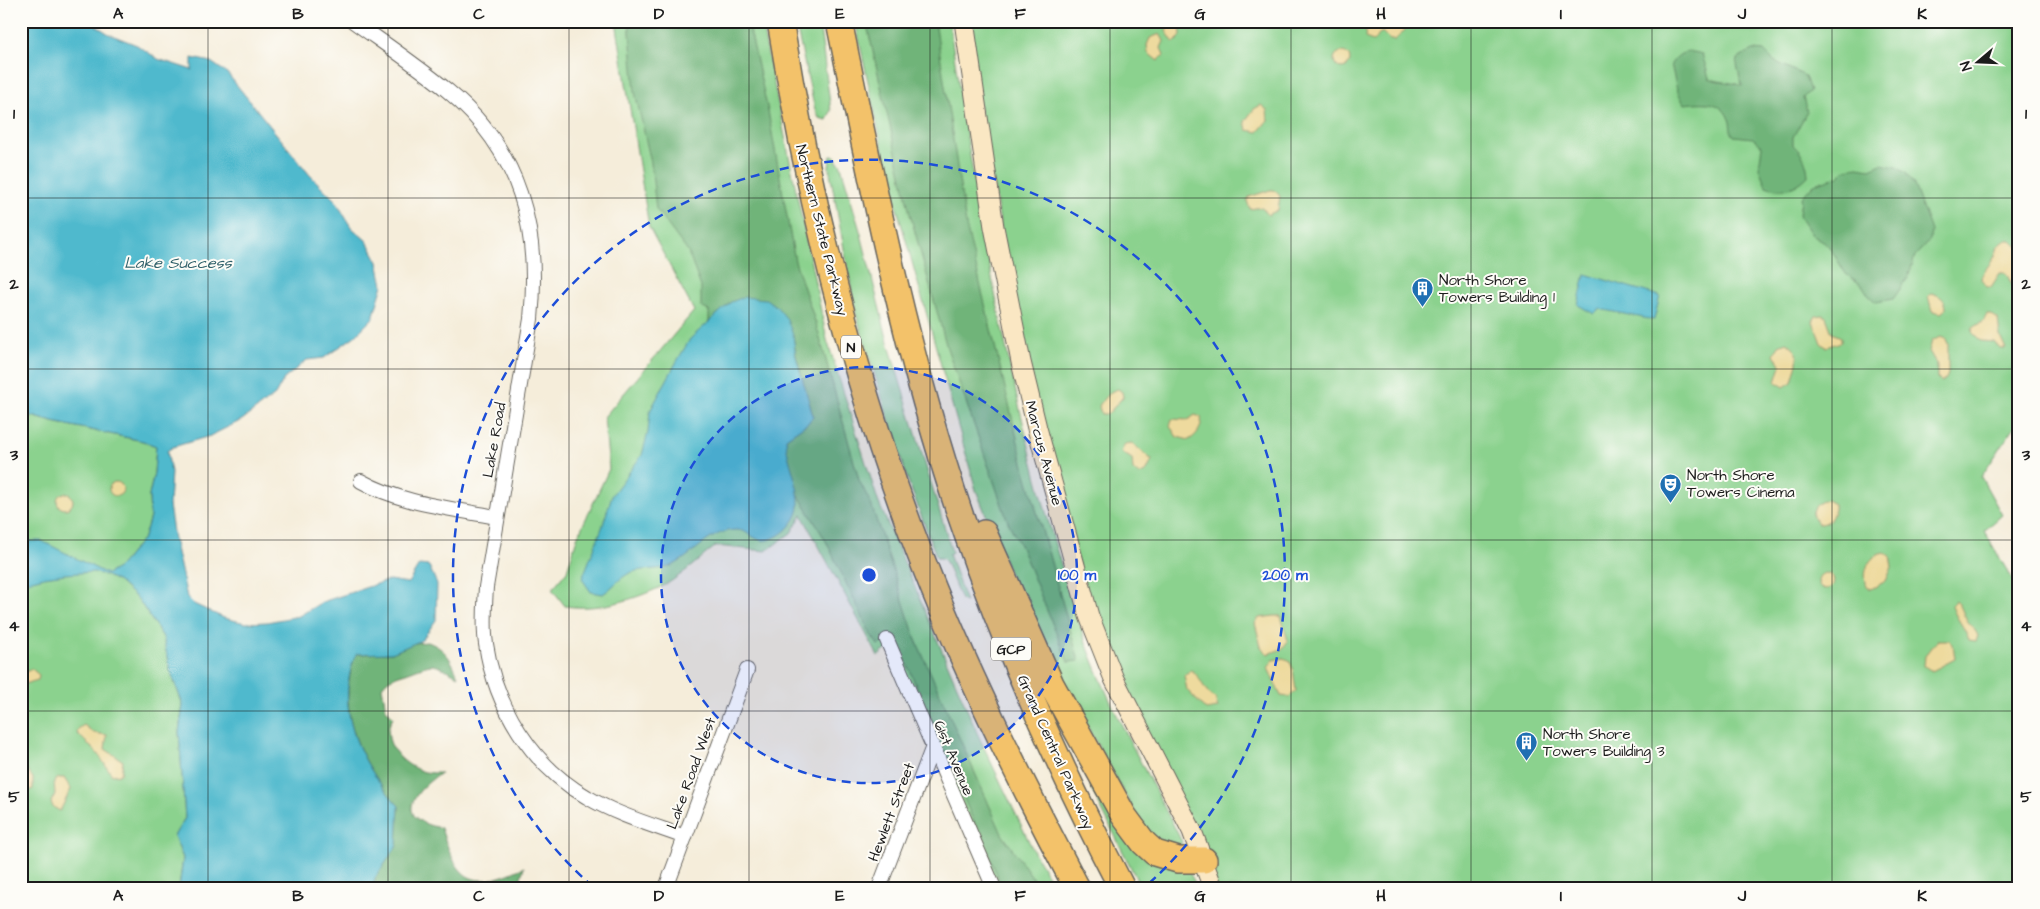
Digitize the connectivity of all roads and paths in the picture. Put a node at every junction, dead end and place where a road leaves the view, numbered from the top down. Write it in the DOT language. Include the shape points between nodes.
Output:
graph roads {
  1 [pos="353,21"];
  2 [pos="780,21"];
  3 [pos="839,21"];
  4 [pos="964,21"];
  5 [pos="906,328"];
  6 [pos="361,481"];
  7 [pos="496,517"];
  8 [pos="887,640"];
  9 [pos="747,670"];
  10 [pos="932,749"];
  11 [pos="685,837"];
  12 [pos="1204,860"];
  13 [pos="666,888"];
  14 [pos="879,888"];
  15 [pos="994,888"];
  16 [pos="1077,888"];
  17 [pos="1122,888"];
  18 [pos="1213,888"];
  1 -- 7 [label="street, Lake Road" via="449,91 485,127 506,160 524,200 533,248 534,285 510,450"];
  2 -- 16 [label="highway, Northern State Parkway / N" via="800,141 827,254 852,349 918,549 994,725"];
  3 -- 5 [label="highway" via="871,181"];
  4 -- 12 [label="main road, Marcus Avenue" via="994,227 1021,362 1089,616 1114,679 1184,813"];
  5 -- 12 [label="highway" via="954,443 977,519 1012,602 1051,684 1124,816 1155,853 1178,860"];
  5 -- 17 [label="highway, Grand Central Parkway / GCP" via="946,472 997,616 1075,798"];
  6 -- 7 [label="street" via="410,501"];
  7 -- 11 [label="street, Lake Road" via="484,621 493,677 512,721 545,764 581,794 636,820"];
  8 -- 10 [label="street, 61st Avenue"];
  9 -- 11 [label="street, Lake Road West"];
  10 -- 14 [label="street, Hewlett Street"];
  10 -- 15 [label="street, 61st Avenue"];
  11 -- 13 [label="street, Lake Road West"];
  12 -- 18 [label="main road, Marcus Avenue"];
}
